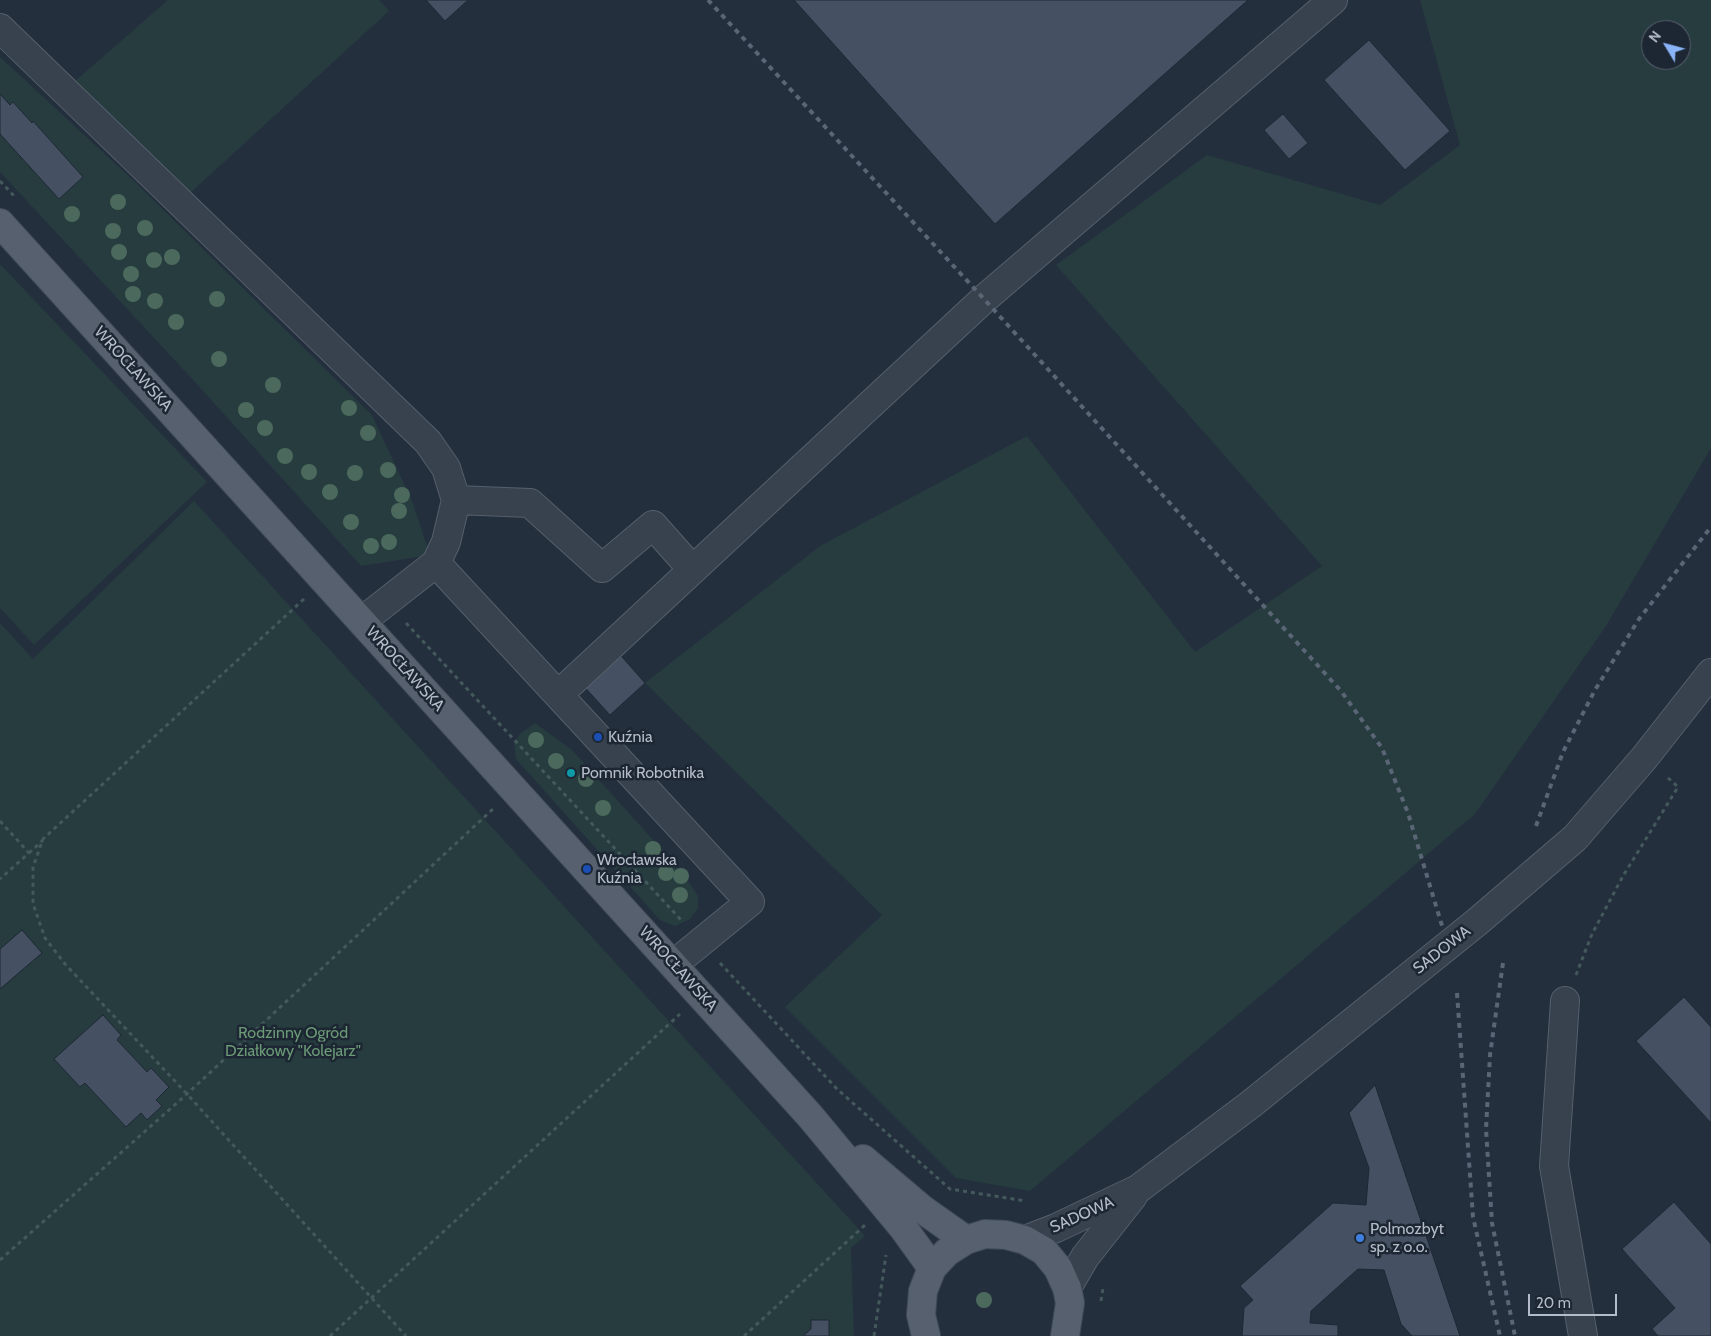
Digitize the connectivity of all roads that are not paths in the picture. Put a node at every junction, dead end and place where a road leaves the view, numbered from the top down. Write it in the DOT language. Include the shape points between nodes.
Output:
graph roads {
  1 [pos="1334,0"];
  2 [pos="0,28"];
  3 [pos="0,223"];
  4 [pos="456,500"];
  5 [pos="436,563"];
  6 [pos="692,568"];
  7 [pos="362,621"];
  8 [pos="1711,673"];
  9 [pos="559,694"];
  10 [pos="674,964"];
  11 [pos="1566,1001"];
  12 [pos="810,1116"];
  13 [pos="1138,1189"];
  14 [pos="966,1240"];
  15 [pos="1025,1240"];
  16 [pos="932,1268"];
  17 [pos="1068,1288"];
  18 [pos="926,1336"];
  19 [pos="1065,1336"];
  20 [pos="1583,1336"];
  1 -- 6 [label="street" via="984,299"];
  2 -- 4 [label="street" via="428,442 446,468"];
  3 -- 7 [label="main road, WROCŁAWSKA"];
  4 -- 5 [label="street" via="446,542"];
  4 -- 6 [label="street" via="530,503 602,568 653,525"];
  5 -- 7 [label="street"];
  5 -- 9 [label="street"];
  6 -- 9 [label="street"];
  7 -- 10 [label="main road, WROCŁAWSKA"];
  8 -- 13 [label="street, SADOWA" via="1575,838 1538,872 1252,1104"];
  9 -- 10 [label="street" via="750,902"];
  10 -- 12 [label="main road, WROCŁAWSKA"];
  11 -- 20 [label="street" via="1554,1166"];
  12 -- 14 [label="main road, WROCŁAWSKA" via="922,1209"];
  12 -- 16 [label="main road, WROCŁAWSKA" via="904,1229"];
  13 -- 15 [label="street, SADOWA"];
  13 -- 17 [label="street, SADOWA" via="1085,1257"];
  14 -- 15 [label="main road" via="992,1234"];
  14 -- 16 [label="main road" via="947,1252"];
  15 -- 17 [label="main road" via="1044,1251"];
  16 -- 18 [label="main road" via="923,1291 921,1315"];
  17 -- 19 [label="main road" via="1069,1317"];
}
